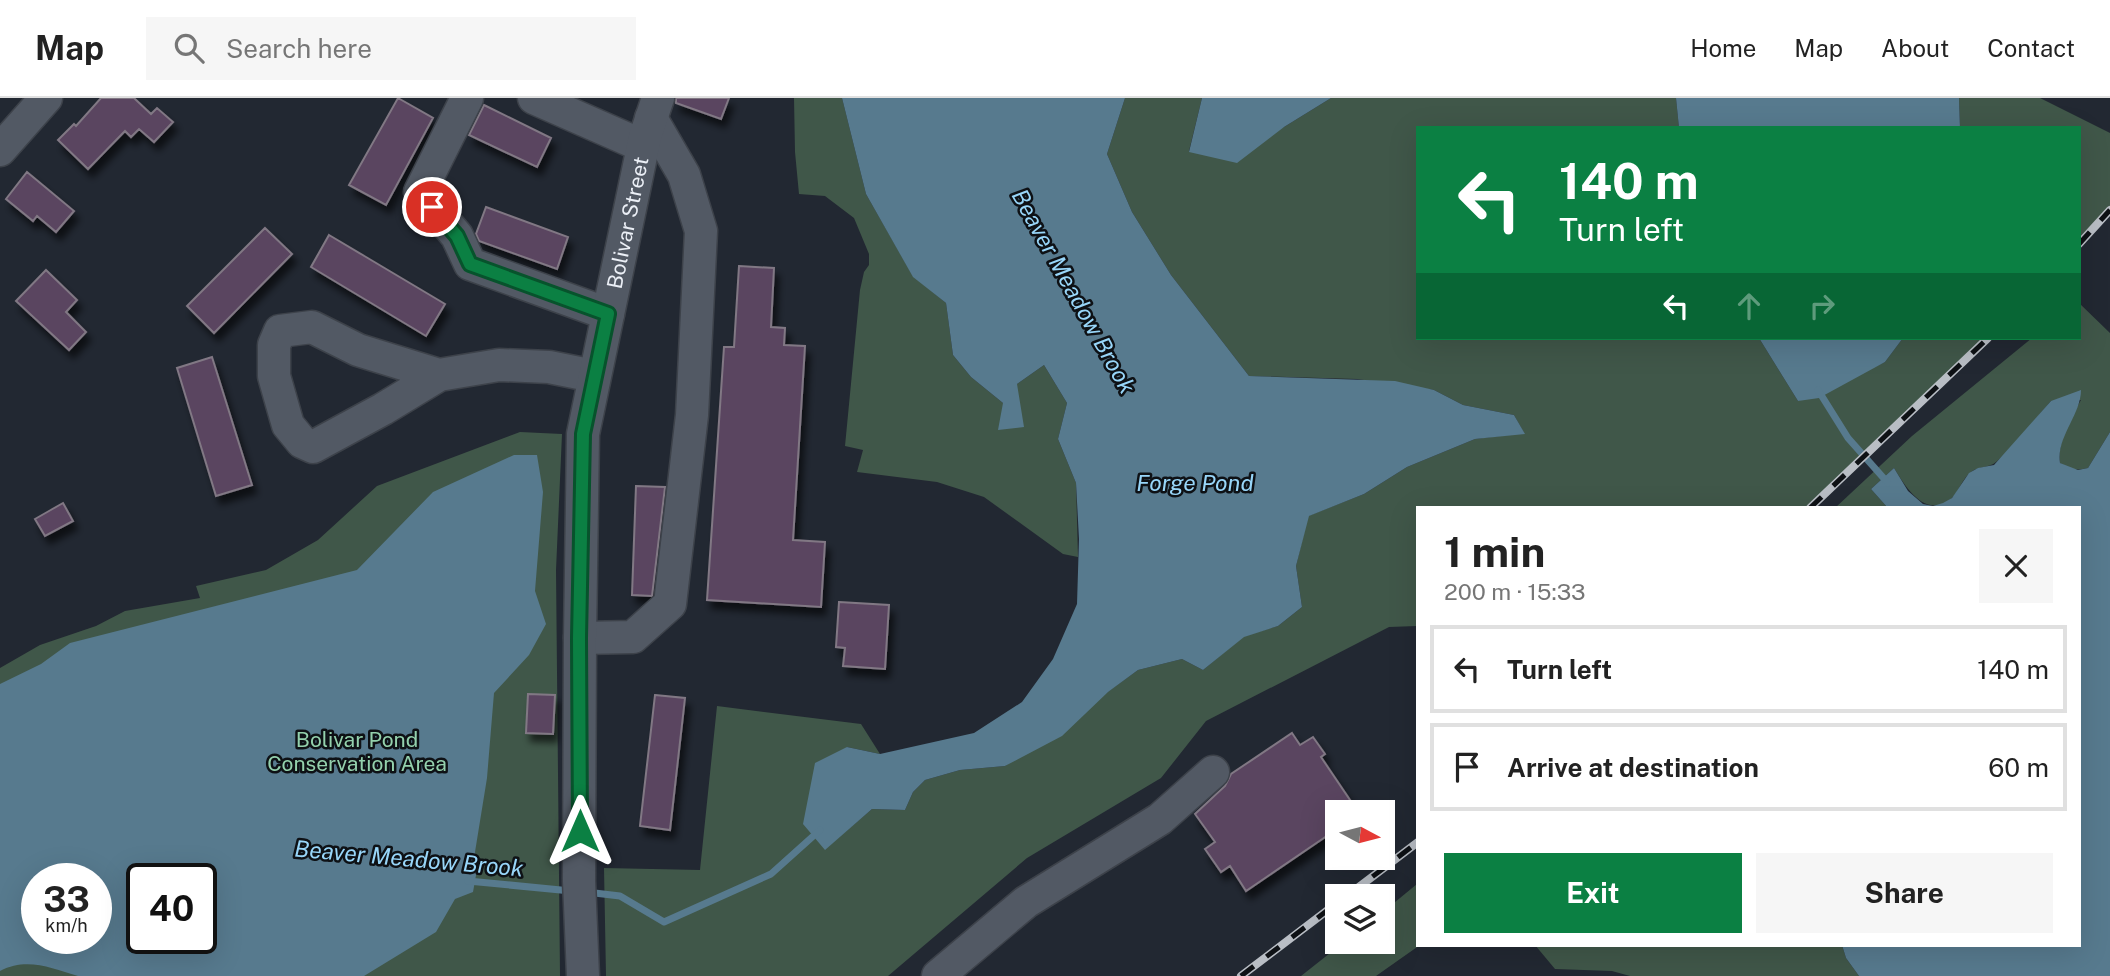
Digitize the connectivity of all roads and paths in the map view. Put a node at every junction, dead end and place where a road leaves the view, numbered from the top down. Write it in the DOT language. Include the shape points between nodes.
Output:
graph roads {
  1 [pos="46,98"];
  2 [pos="467,98"];
  3 [pos="534,98"];
  4 [pos="651,121"];
  5 [pos="0,150"];
  6 [pos="608,314"];
  7 [pos="439,375"];
  8 [pos="594,376"];
  9 [pos="579,638"];
  10 [pos="1213,772"];
  11 [pos="583,976"];
  12 [pos="938,976"];
  1 -- 5 [label="street"];
  2 -- 6 [label="street" via="420,192 457,236 470,264"];
  3 -- 4 [label="street"];
  4 -- 6 [label="street, Bolivar Street"];
  4 -- 9 [label="street" via="684,175 701,231 692,415 672,592 670,604 633,637"];
  6 -- 8 [label="street, Bolivar Street"];
  7 -- 7 [label="street" via="358,350 312,327 280,331 274,345 274,376 288,425 302,442 313,447"];
  7 -- 8 [label="street" via="499,365 548,367"];
  8 -- 9 [label="street, Bolivar Street" via="583,434"];
  9 -- 11 [label="street, Bolivar Street"];
  10 -- 12 [label="street" via="1160,819 1026,902"];
}
